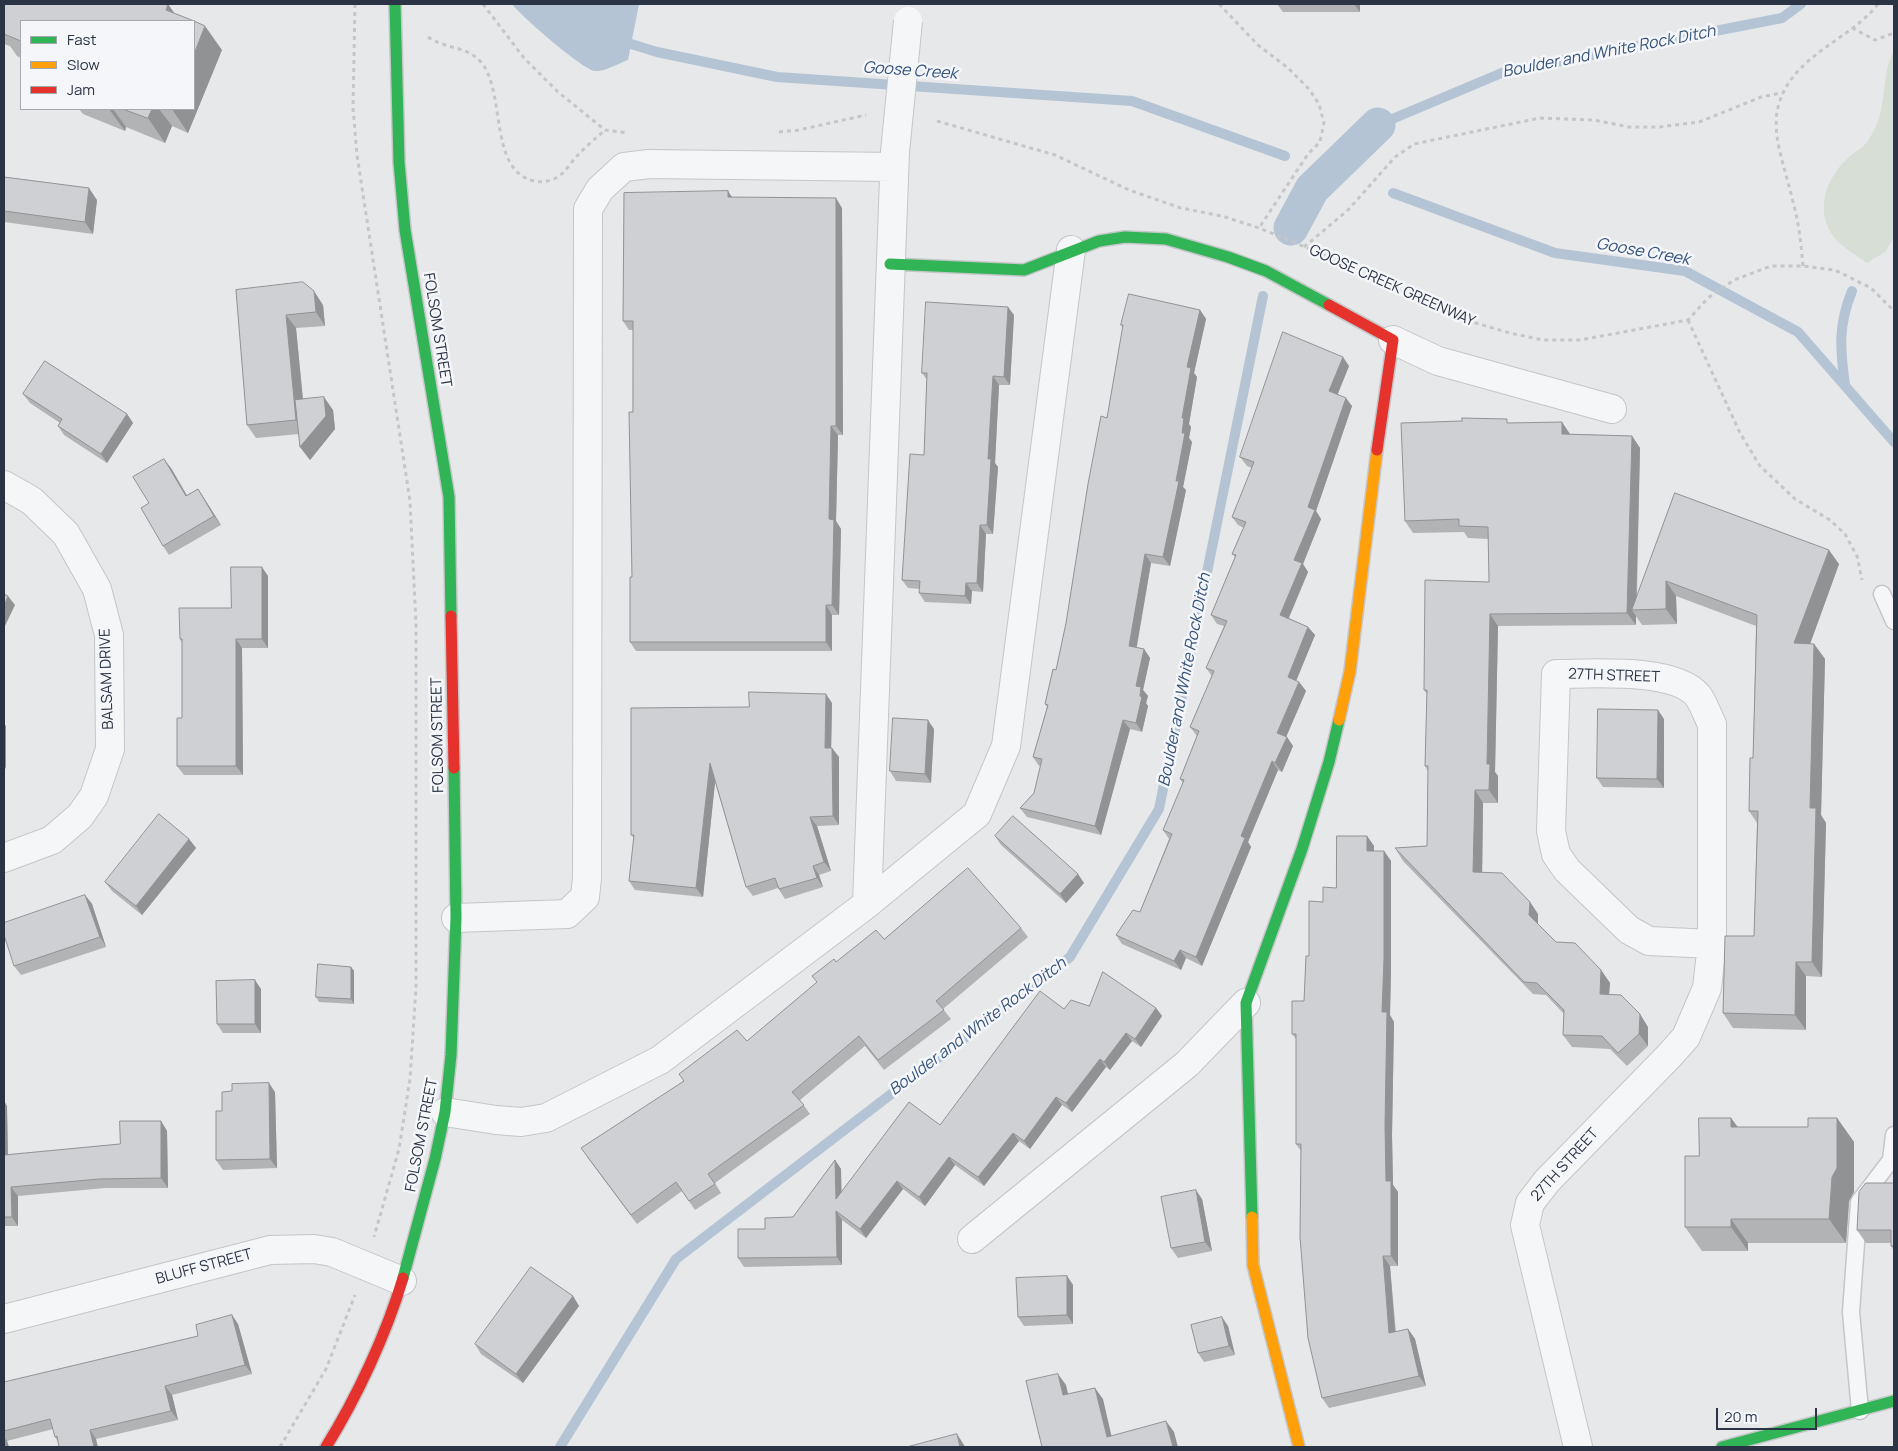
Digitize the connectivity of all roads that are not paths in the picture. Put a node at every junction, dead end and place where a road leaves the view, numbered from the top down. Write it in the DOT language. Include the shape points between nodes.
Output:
graph roads {
  1 [pos="395,4"];
  2 [pos="908,12"];
  3 [pos="894,159"];
  4 [pos="1071,250"];
  5 [pos="890,264"];
  6 [pos="1393,340"];
  7 [pos="1612,409"];
  8 [pos="4,485"];
  9 [pos="1882,594"];
  10 [pos="1894,621"];
  11 [pos="4,858"];
  12 [pos="867,904"];
  13 [pos="456,918"];
  14 [pos="1712,944"];
  15 [pos="1246,1003"];
  16 [pos="444,1112"];
  17 [pos="1894,1135"];
  18 [pos="972,1240"];
  19 [pos="402,1281"];
  20 [pos="4,1319"];
  21 [pos="1894,1401"];
  22 [pos="1860,1410"];
  23 [pos="326,1447"];
  24 [pos="1299,1447"];
  25 [pos="1578,1447"];
  26 [pos="1722,1447"];
  1 -- 13 [label="street, FOLSOM STREET" via="399,162 405,230 449,497"];
  2 -- 3 [label="street, bridge"];
  3 -- 5 [label="street"];
  3 -- 13 [label="street" via="624,167 600,189 588,209 585,897 567,914"];
  4 -- 5 [label="street" via="1024,270"];
  4 -- 6 [label="street" via="1099,241 1166,239 1266,271"];
  4 -- 12 [label="street" via="1006,746 977,814"];
  5 -- 12 [label="street"];
  6 -- 7 [label="street" via="1438,361"];
  6 -- 15 [label="street" via="1350,671 1330,756 1304,841"];
  8 -- 11 [label="street, BALSAM DRIVE" via="32,500 66,534 97,589 109,635 110,749 94,796 80,816 52,840"];
  9 -- 10 [label="lane"];
  12 -- 16 [label="street" via="660,1060 546,1118 521,1122"];
  13 -- 16 [label="street, FOLSOM STREET" via="452,1055"];
  14 -- 14 [label="street, 27TH STREET" via="1712,724 1697,695 1671,679 1638,674 1556,674 1551,831 1556,854 1567,870 1629,930 1649,941"];
  14 -- 25 [label="street, 27TH STREET" via="1707,988 1686,1037 1547,1181 1530,1203 1525,1225"];
  15 -- 18 [label="street" via="1187,1064"];
  15 -- 24 [label="street" via="1253,1265"];
  16 -- 19 [label="street, FOLSOM STREET" via="435,1159"];
  17 -- 22 [label="lane" via="1891,1160 1859,1202 1851,1312"];
  19 -- 20 [label="street, BLUFF STREET" via="332,1252 270,1250"];
  19 -- 23 [label="street, FOLSOM STREET" via="385,1328"];
  21 -- 22 [label="street"];
  22 -- 26 [label="street"];
}
